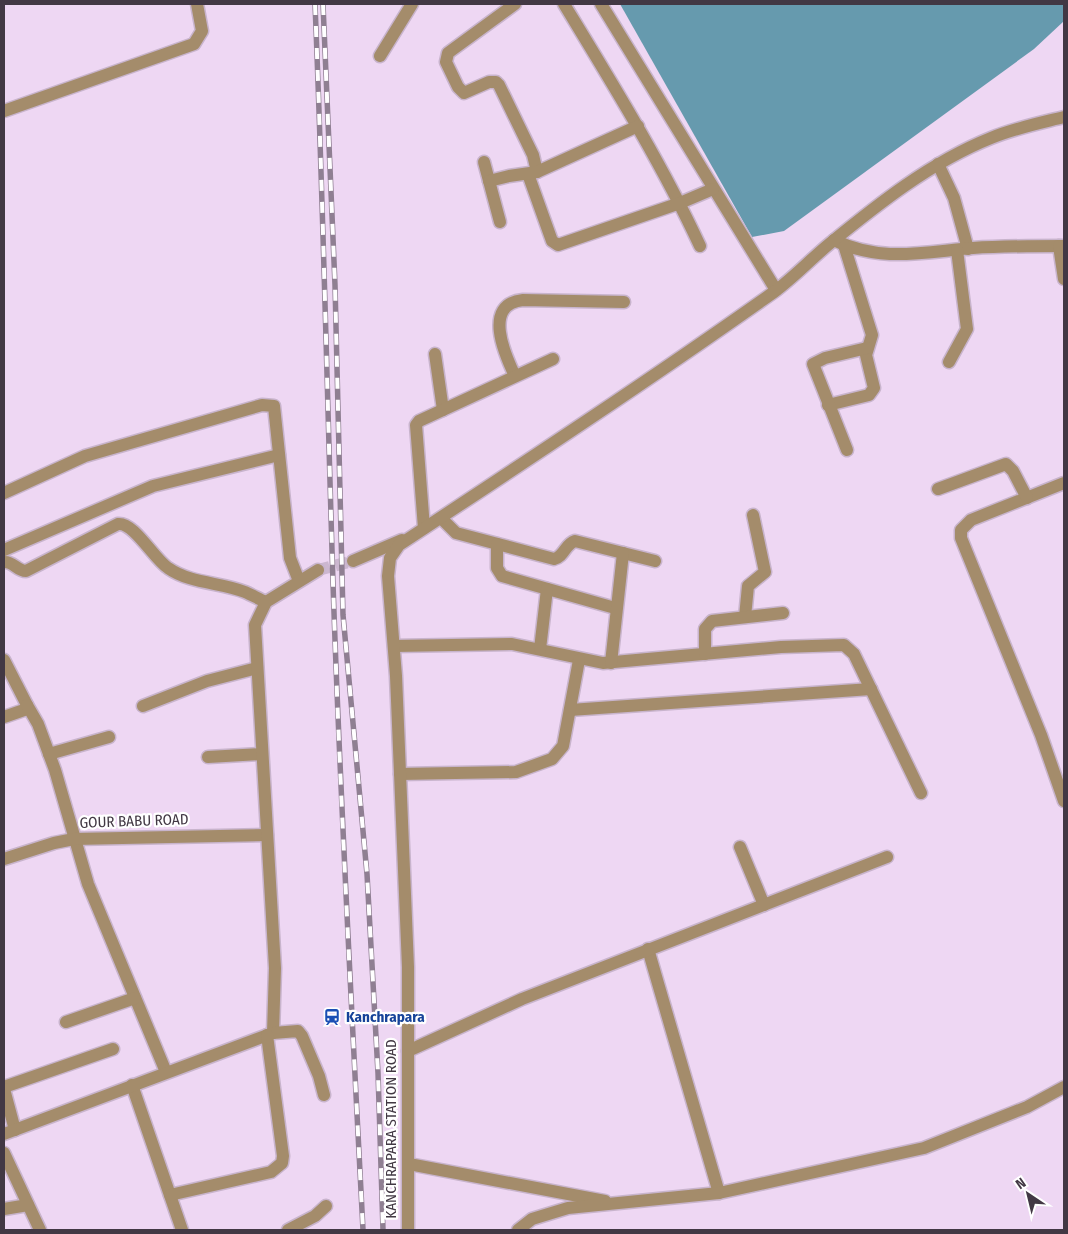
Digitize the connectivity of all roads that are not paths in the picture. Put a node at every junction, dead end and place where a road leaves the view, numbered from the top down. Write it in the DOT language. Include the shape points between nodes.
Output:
graph roads {
  1 [pos="197,4"];
  2 [pos="412,4"];
  3 [pos="516,4"];
  4 [pos="564,4"];
  5 [pos="601,4"];
  6 [pos="380,56"];
  7 [pos="4,111"];
  8 [pos="1064,117"];
  9 [pos="638,126"];
  10 [pos="484,162"];
  11 [pos="938,164"];
  12 [pos="532,173"];
  13 [pos="489,181"];
  14 [pos="713,189"];
  15 [pos="680,203"];
  16 [pos="500,222"];
  17 [pos="839,243"];
  18 [pos="700,246"];
  19 [pos="1062,246"];
  20 [pos="963,249"];
  21 [pos="1064,280"];
  22 [pos="776,290"];
  23 [pos="624,302"];
  24 [pos="868,348"];
  25 [pos="435,354"];
  26 [pos="553,359"];
  27 [pos="949,362"];
  28 [pos="515,376"];
  29 [pos="828,406"];
  30 [pos="443,410"];
  31 [pos="848,450"];
  32 [pos="279,454"];
  33 [pos="1064,483"];
  34 [pos="938,489"];
  35 [pos="4,493"];
  36 [pos="1027,498"];
  37 [pos="753,515"];
  38 [pos="441,518"];
  39 [pos="424,528"];
  40 [pos="411,536"];
  41 [pos="497,544"];
  42 [pos="4,550"];
  43 [pos="623,553"];
  44 [pos="353,561"];
  45 [pos="4,562"];
  46 [pos="655,562"];
  47 [pos="318,570"];
  48 [pos="299,581"];
  49 [pos="547,589"];
  50 [pos="266,602"];
  51 [pos="615,608"];
  52 [pos="783,613"];
  53 [pos="745,617"];
  54 [pos="394,646"];
  55 [pos="540,649"];
  56 [pos="704,654"];
  57 [pos="4,660"];
  58 [pos="579,660"];
  59 [pos="610,663"];
  60 [pos="258,668"];
  61 [pos="871,689"];
  62 [pos="27,705"];
  63 [pos="143,706"];
  64 [pos="570,710"];
  65 [pos="4,718"];
  66 [pos="109,737"];
  67 [pos="49,754"];
  68 [pos="262,754"];
  69 [pos="208,757"];
  70 [pos="400,774"];
  71 [pos="921,793"];
  72 [pos="1064,801"];
  73 [pos="267,835"];
  74 [pos="74,839"];
  75 [pos="740,847"];
  76 [pos="5,855"];
  77 [pos="886,857"];
  78 [pos="764,904"];
  79 [pos="648,949"];
  80 [pos="135,998"];
  81 [pos="66,1022"];
  82 [pos="270,1034"];
  83 [pos="113,1049"];
  84 [pos="408,1052"];
  85 [pos="166,1072"];
  86 [pos="132,1085"];
  87 [pos="1064,1087"];
  88 [pos="4,1088"];
  89 [pos="324,1095"];
  90 [pos="9,1132"];
  91 [pos="4,1153"];
  92 [pos="409,1164"];
  93 [pos="719,1193"];
  94 [pos="170,1195"];
  95 [pos="617,1204"];
  96 [pos="28,1205"];
  97 [pos="326,1206"];
  98 [pos="4,1209"];
  99 [pos="40,1230"];
  100 [pos="182,1230"];
  101 [pos="288,1230"];
  102 [pos="408,1230"];
  103 [pos="518,1230"];
  1 -- 7 [label="street" via="202,30 194,44"];
  2 -- 6 [label="street"];
  3 -- 12 [label="street" via="448,53 446,62 458,87 464,92 493,81 499,85 533,155"];
  4 -- 9 [label="street"];
  5 -- 14 [label="street" via="670,112"];
  8 -- 11 [label="street" via="990,138"];
  9 -- 12 [label="street"];
  9 -- 15 [label="street"];
  10 -- 13 [label="street"];
  11 -- 17 [label="street" via="882,202"];
  11 -- 20 [label="street" via="954,198"];
  12 -- 13 [label="street"];
  12 -- 15 [label="street" via="552,240 558,245"];
  13 -- 16 [label="street"];
  14 -- 15 [label="street"];
  14 -- 22 [label="street"];
  15 -- 18 [label="street"];
  17 -- 20 [label="street" via="860,251 892,256"];
  17 -- 22 [label="street"];
  17 -- 24 [label="street" via="872,335"];
  19 -- 20 [label="street"];
  19 -- 21 [label="street"];
  20 -- 27 [label="street" via="967,329"];
  22 -- 38 [label="street"];
  23 -- 28 [label="street" via="523,300 509,304 503,310 500,333 502,347"];
  24 -- 29 [label="street" via="866,356 874,388 872,393"];
  24 -- 29 [label="street" via="813,364"];
  25 -- 30 [label="street"];
  26 -- 28 [label="street"];
  28 -- 30 [label="street"];
  29 -- 31 [label="street"];
  30 -- 39 [label="street" via="419,421 414,428"];
  32 -- 35 [label="street" via="274,406 262,405 85,456"];
  32 -- 42 [label="street" via="153,486"];
  32 -- 48 [label="street" via="290,558"];
  33 -- 36 [label="street"];
  34 -- 36 [label="street" via="1006,464 1013,470"];
  36 -- 72 [label="street" via="970,520 961,530 961,538 1039,728"];
  37 -- 53 [label="street" via="765,572 748,586"];
  38 -- 39 [label="street"];
  38 -- 41 [label="street" via="456,533"];
  39 -- 40 [label="street"];
  40 -- 44 [label="street"];
  40 -- 54 [label="street, KANCHRAPARA STATION ROAD" via="390,558 388,576"];
  41 -- 43 [label="street" via="554,559 575,541"];
  41 -- 49 [label="street" via="497,568 502,576"];
  43 -- 46 [label="street"];
  43 -- 51 [label="street"];
  45 -- 50 [label="street" via="26,571 124,523 169,569"];
  47 -- 48 [label="street"];
  48 -- 50 [label="street"];
  49 -- 51 [label="street"];
  49 -- 55 [label="street"];
  50 -- 60 [label="street" via="255,625"];
  51 -- 59 [label="street"];
  52 -- 53 [label="street"];
  53 -- 56 [label="street" via="707,624"];
  54 -- 55 [label="street" via="488,644"];
  54 -- 70 [label="street, KANCHRAPARA STATION ROAD"];
  55 -- 58 [label="street"];
  56 -- 59 [label="street"];
  56 -- 61 [label="street" via="844,644 854,654"];
  57 -- 62 [label="street"];
  58 -- 59 [label="street"];
  58 -- 64 [label="street"];
  60 -- 63 [label="street" via="207,681"];
  60 -- 68 [label="street"];
  61 -- 64 [label="street"];
  61 -- 71 [label="street"];
  62 -- 65 [label="street" via="24,710"];
  62 -- 67 [label="street"];
  64 -- 70 [label="street" via="559,753 526,770"];
  66 -- 67 [label="street"];
  67 -- 74 [label="street"];
  68 -- 69 [label="street"];
  68 -- 73 [label="street"];
  70 -- 84 [label="street, KANCHRAPARA STATION ROAD"];
  73 -- 74 [label="street, GOUR BABU ROAD"];
  73 -- 82 [label="street" via="275,968"];
  74 -- 76 [label="street, GOUR BABU ROAD"];
  74 -- 80 [label="street" via="88,884"];
  75 -- 78 [label="street"];
  77 -- 78 [label="street"];
  78 -- 79 [label="street"];
  79 -- 84 [label="street" via="522,999"];
  79 -- 93 [label="street"];
  80 -- 81 [label="street"];
  80 -- 85 [label="street"];
  82 -- 85 [label="street"];
  82 -- 89 [label="street" via="298,1031 319,1076"];
  82 -- 94 [label="street" via="282,1163 271,1172"];
  83 -- 88 [label="street"];
  84 -- 92 [label="street, KANCHRAPARA STATION ROAD"];
  85 -- 86 [label="street"];
  86 -- 90 [label="street"];
  86 -- 94 [label="street"];
  87 -- 93 [label="street" via="1027,1107 924,1148"];
  88 -- 90 [label="street"];
  91 -- 96 [label="street"];
  92 -- 95 [label="street"];
  92 -- 102 [label="street, KANCHRAPARA STATION ROAD"];
  93 -- 95 [label="street"];
  94 -- 100 [label="street"];
  95 -- 103 [label="street" via="568,1208 532,1219"];
  96 -- 98 [label="street"];
  96 -- 99 [label="street"];
  97 -- 101 [label="street" via="316,1216"];
}
